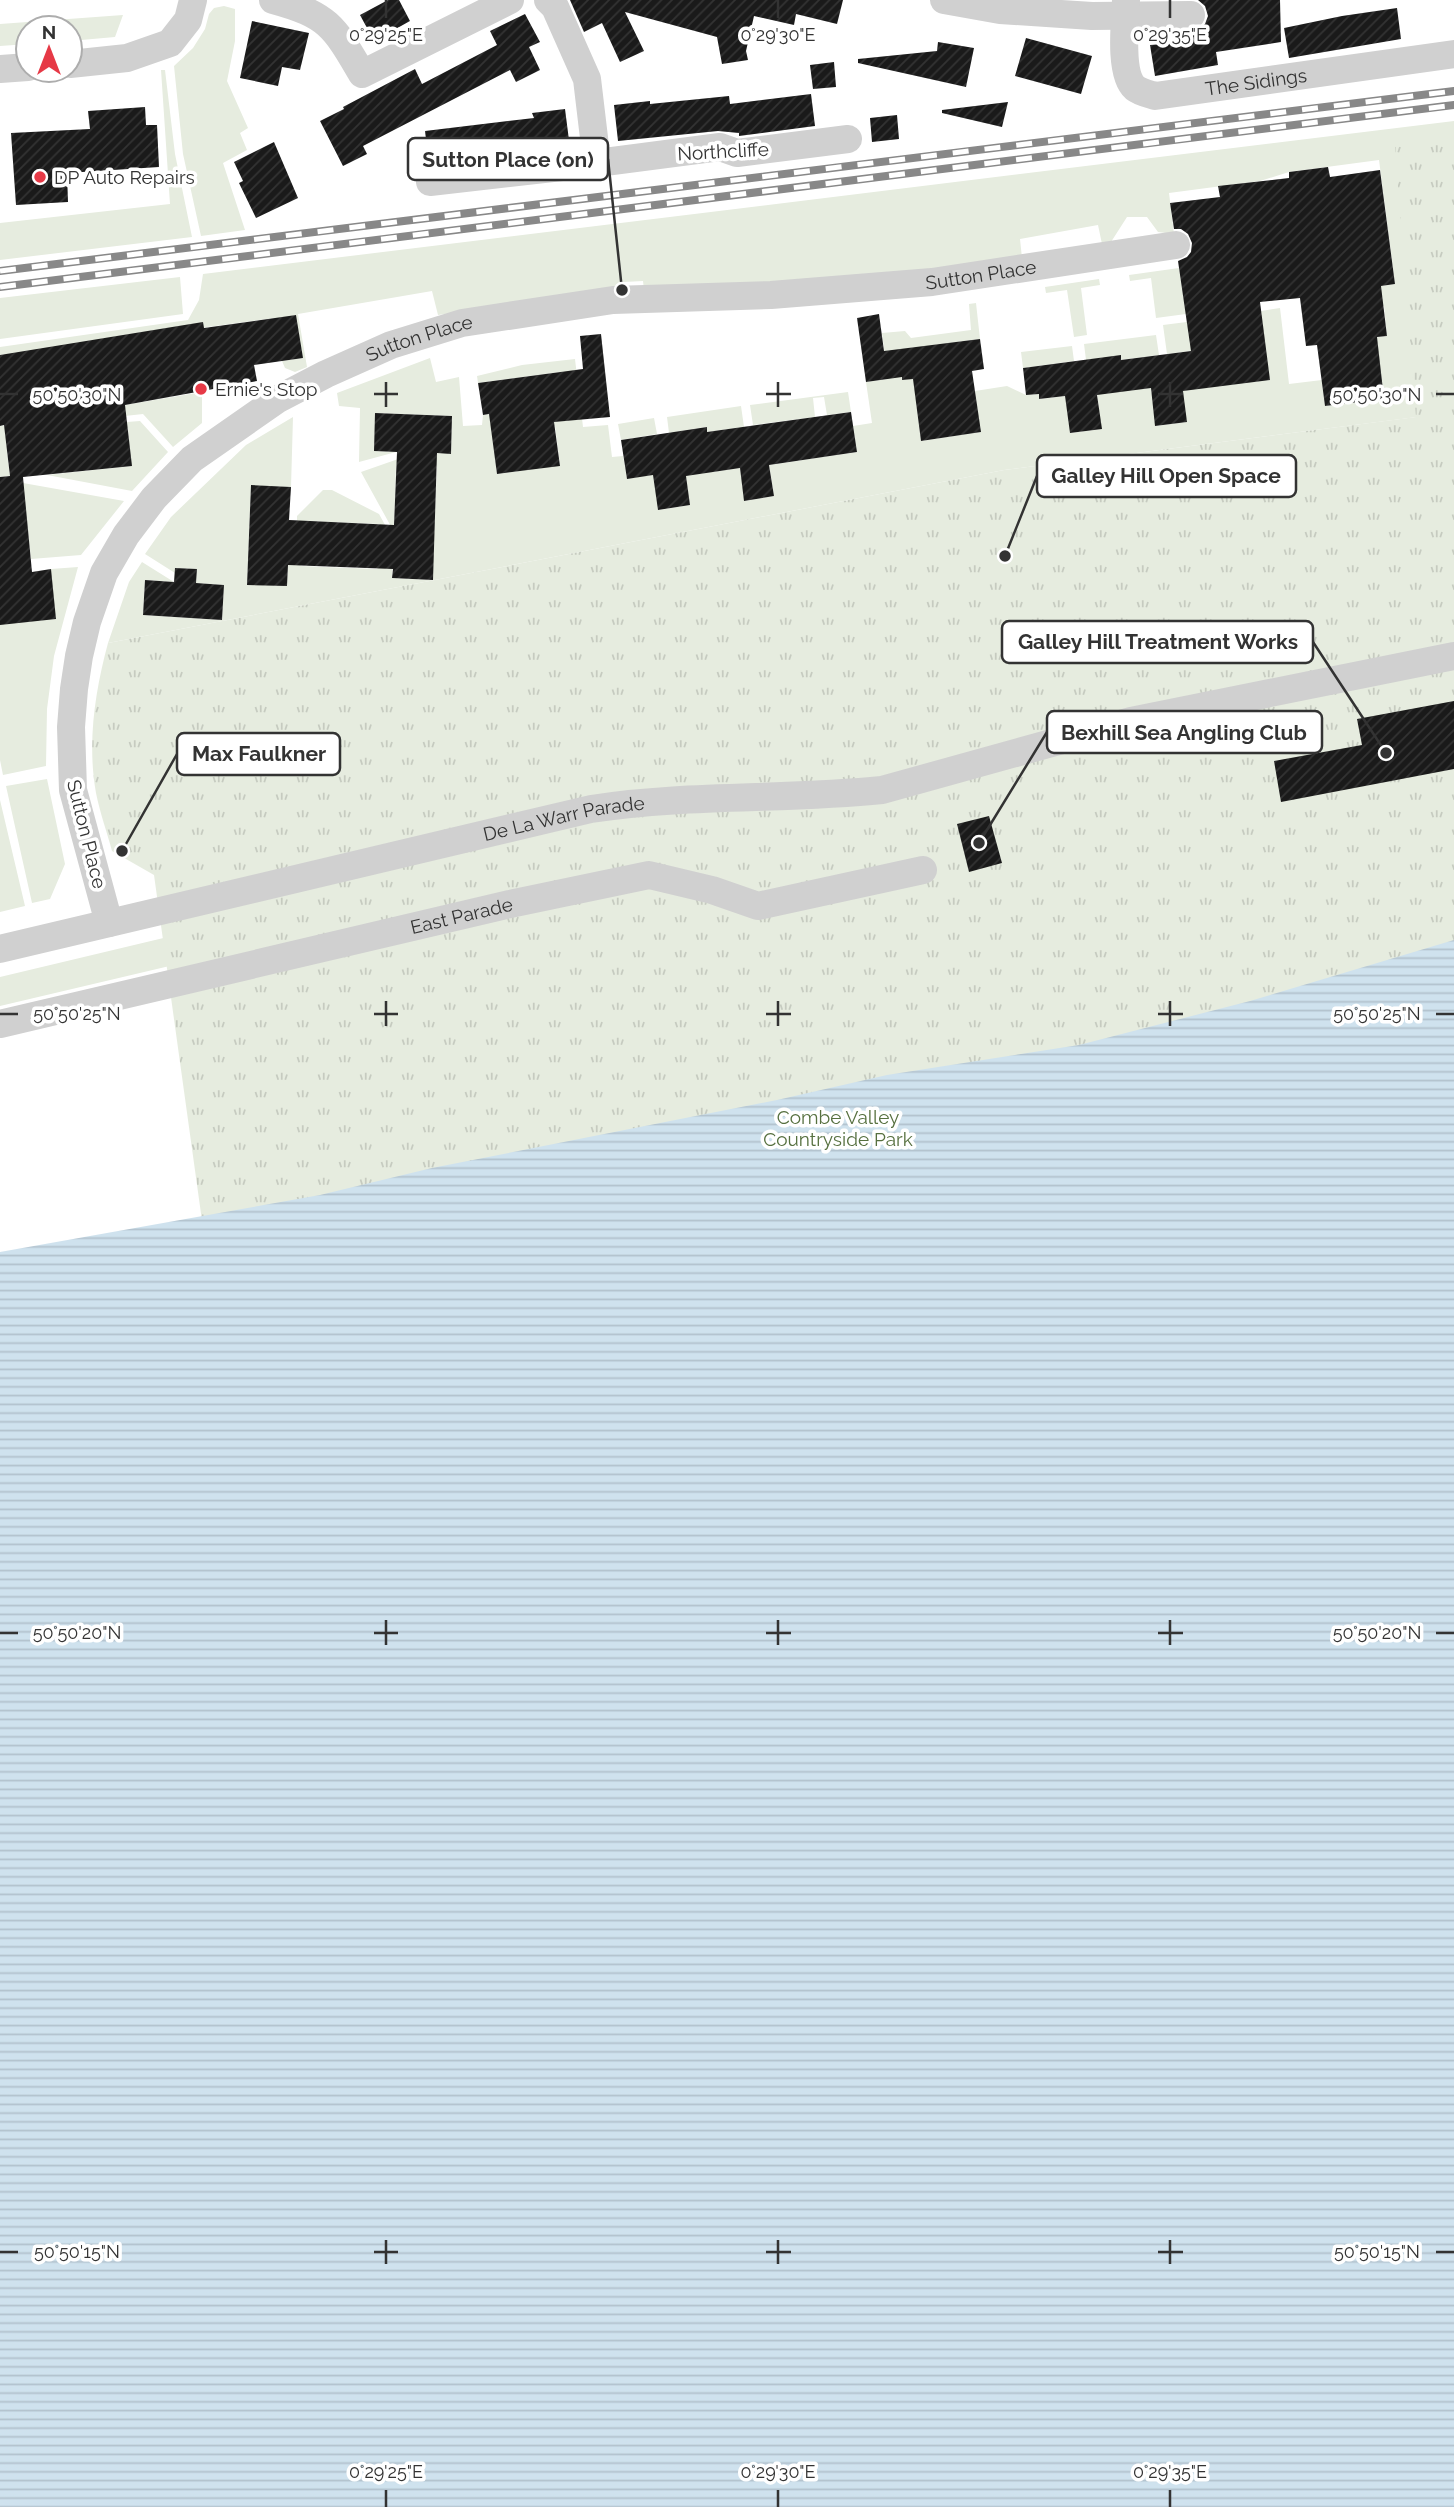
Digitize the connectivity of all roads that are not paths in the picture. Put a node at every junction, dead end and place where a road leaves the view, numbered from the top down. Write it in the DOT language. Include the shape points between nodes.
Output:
graph roads {
  1 [pos="192,0"];
  2 [pos="273,0"];
  3 [pos="510,0"];
  4 [pos="548,0"];
  5 [pos="944,0"];
  6 [pos="1126,7"];
  7 [pos="1191,15"];
  8 [pos="1454,54"];
  9 [pos="84,63"];
  10 [pos="848,139"];
  11 [pos="597,163"];
  12 [pos="430,182"];
  13 [pos="1176,245"];
  14 [pos="1454,656"];
  15 [pos="923,870"];
  16 [pos="109,923"];
  17 [pos="0,949"];
  18 [pos="0,1024"];
  1 -- 9 [label="street" via="188,20 170,43 127,58"];
  2 -- 3 [label="street" via="326,21 362,74"];
  4 -- 11 [label="street" via="587,79"];
  5 -- 6 [label="street" via="1000,10 1092,16"];
  6 -- 7 [label="street"];
  6 -- 8 [label="street, The Sidings" via="1129,81 1136,90 1156,96"];
  10 -- 11 [label="street, Northcliffe" via="737,153 720,147"];
  11 -- 12 [label="street, Northcliffe"];
  13 -- 16 [label="street, Sutton Place" via="932,282 771,295 613,300 475,321 391,345 278,399 192,459 154,498 104,573 87,622 74,689 72,778"];
  14 -- 16 [label="street, De La Warr Parade" via="1132,722 882,790 640,801 591,809"];
  15 -- 18 [label="street, East Parade" via="758,906 649,875"];
  16 -- 17 [label="street, De La Warr Parade"];
}
